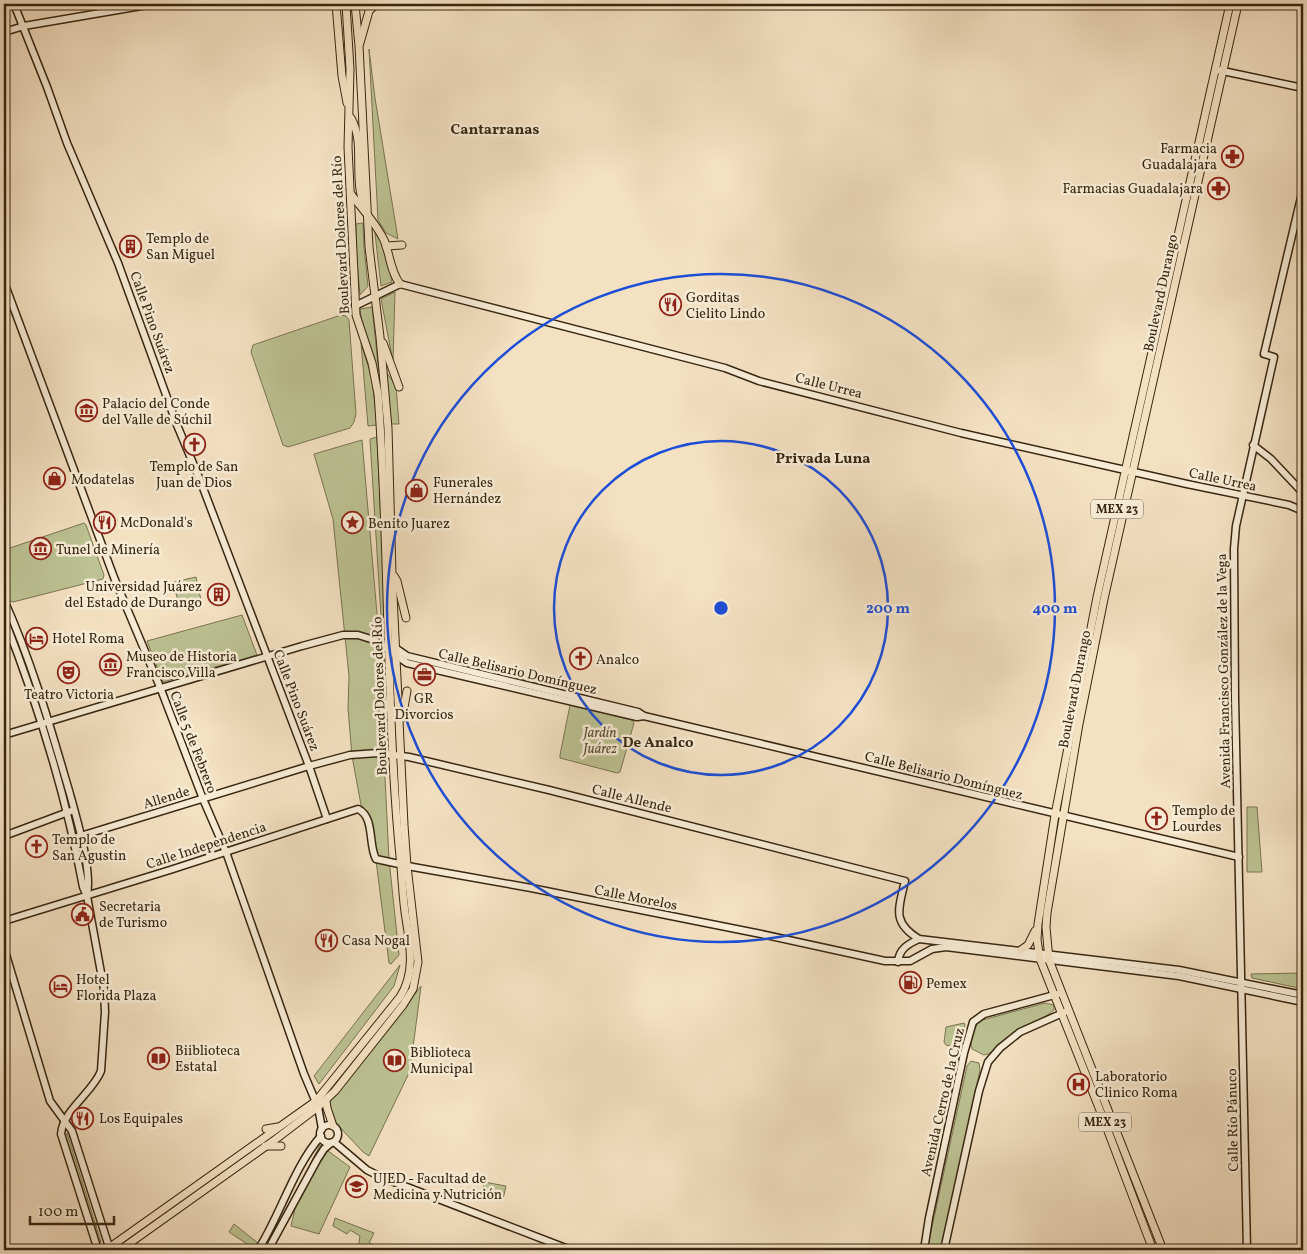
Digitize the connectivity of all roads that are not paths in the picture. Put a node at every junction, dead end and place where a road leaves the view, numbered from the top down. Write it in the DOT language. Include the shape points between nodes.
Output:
graph roads {
  1 [pos="14,4"];
  2 [pos="153,4"];
  3 [pos="363,4"];
  4 [pos="376,4"];
  5 [pos="1230,4"];
  6 [pos="1238,4"];
  7 [pos="338,6"];
  8 [pos="356,7"];
  9 [pos="348,20"];
  10 [pos="24,26"];
  11 [pos="4,32"];
  12 [pos="359,46"];
  13 [pos="1219,70"];
  14 [pos="1303,88"];
  15 [pos="350,114"];
  16 [pos="1303,189"];
  17 [pos="351,194"];
  18 [pos="367,211"];
  19 [pos="402,245"];
  20 [pos="386,246"];
  21 [pos="4,282"];
  22 [pos="400,284"];
  23 [pos="374,298"];
  24 [pos="355,306"];
  25 [pos="380,337"];
  26 [pos="400,387"];
  27 [pos="1254,445"];
  28 [pos="1130,471"];
  29 [pos="1303,493"];
  30 [pos="1243,496"];
  31 [pos="1303,511"];
  32 [pos="392,574"];
  33 [pos="4,600"];
  34 [pos="4,618"];
  35 [pos="406,618"];
  36 [pos="393,650"];
  37 [pos="267,656"];
  38 [pos="160,687"];
  39 [pos="407,691"];
  40 [pos="391,696"];
  41 [pos="382,714"];
  42 [pos="644,716"];
  43 [pos="46,723"];
  44 [pos="400,726"];
  45 [pos="4,736"];
  46 [pos="350,755"];
  47 [pos="397,756"];
  48 [pos="309,766"];
  49 [pos="203,799"];
  50 [pos="71,811"];
  51 [pos="1055,814"];
  52 [pos="1063,817"];
  53 [pos="327,819"];
  54 [pos="4,836"];
  55 [pos="81,836"];
  56 [pos="74,838"];
  57 [pos="226,852"];
  58 [pos="1239,858"];
  59 [pos="382,860"];
  60 [pos="404,865"];
  61 [pos="87,896"];
  62 [pos="4,921"];
  63 [pos="1038,924"];
  64 [pos="919,939"];
  65 [pos="4,948"];
  66 [pos="1021,950"];
  67 [pos="1039,956"];
  68 [pos="1049,957"];
  69 [pos="898,962"];
  70 [pos="1242,982"];
  71 [pos="1243,989"];
  72 [pos="1062,992"];
  73 [pos="1303,995"];
  74 [pos="1054,996"];
  75 [pos="1303,1002"];
  76 [pos="1069,1010"];
  77 [pos="1061,1014"];
  78 [pos="326,1101"];
  79 [pos="317,1104"];
  80 [pos="65,1122"];
  81 [pos="332,1124"];
  82 [pos="281,1126"];
  83 [pos="266,1129"];
  84 [pos="322,1132"];
  85 [pos="332,1142"];
  86 [pos="265,1146"];
  87 [pos="280,1146"];
  88 [pos="98,1250"];
  89 [pos="108,1250"];
  90 [pos="120,1250"];
  91 [pos="258,1250"];
  92 [pos="268,1250"];
  93 [pos="571,1250"];
  94 [pos="924,1250"];
  95 [pos="944,1250"];
  96 [pos="1153,1250"];
  97 [pos="1163,1250"];
  98 [pos="1247,1250"];
  1 -- 10 [label="street, Calle Pino Suárez"];
  2 -- 10 [label="street"];
  3 -- 8 [label="main road"];
  4 -- 12 [label="main road" via="369,11"];
  5 -- 13 [label="main road, Boulevard Durango / MEX 23"];
  6 -- 13 [label="main road, Boulevard Durango / MEX 23"];
  7 -- 9 [label="main road, Boulevard Dolores del Río"];
  7 -- 15 [label="main road" via="342,76"];
  8 -- 9 [label="main road"];
  8 -- 12 [label="main road, Boulevard Dolores del Río"];
  9 -- 15 [label="main road, Boulevard Dolores del Río"];
  10 -- 11 [label="street"];
  10 -- 37 [label="street, Calle Pino Suárez"];
  12 -- 18 [label="main road, Boulevard Dolores del Río"];
  13 -- 14 [label="street"];
  13 -- 28 [label="main road, Boulevard Durango / MEX 23"];
  15 -- 17 [label="main road, Boulevard Dolores del Río"];
  15 -- 18 [label="main road" via="358,139 362,199"];
  16 -- 27 [label="street, Avenida Francisco González de la Vega" via="1264,354 1274,357"];
  17 -- 18 [label="main road"];
  17 -- 24 [label="main road, Boulevard Dolores del Río"];
  18 -- 20 [label="main road"];
  18 -- 23 [label="main road, Boulevard Dolores del Río"];
  19 -- 20 [label="main road"];
  20 -- 22 [label="main road"];
  21 -- 38 [label="street, Calle 5 de Febrero" via="96,532"];
  22 -- 23 [label="street"];
  22 -- 28 [label="street, Calle Urrea" via="961,433"];
  23 -- 24 [label="street"];
  23 -- 25 [label="main road, Boulevard Dolores del Río"];
  24 -- 36 [label="main road, Boulevard Dolores del Río" via="378,394"];
  25 -- 26 [label="main road"];
  25 -- 32 [label="main road, Boulevard Dolores del Río" via="388,428"];
  27 -- 29 [label="street"];
  27 -- 30 [label="street, Avenida Francisco González de la Vega"];
  28 -- 30 [label="street, Calle Urrea"];
  28 -- 51 [label="main road, Boulevard Durango / MEX 23" via="1083,660"];
  28 -- 52 [label="main road, Boulevard Durango / MEX 23"];
  30 -- 31 [label="street, Calle Urrea"];
  30 -- 58 [label="street, Avenida Francisco González de la Vega" via="1234,549"];
  32 -- 35 [label="main road" via="397,581"];
  32 -- 36 [label="main road, Boulevard Dolores del Río"];
  33 -- 43 [label="street" via="29,663"];
  34 -- 43 [label="street"];
  36 -- 37 [label="street" via="367,637 343,635"];
  36 -- 40 [label="main road, Boulevard Dolores del Río"];
  36 -- 42 [label="street, Calle Belisario Domínguez"];
  36 -- 42 [label="street, Calle Belisario Domínguez" via="407,663 637,717"];
  36 -- 44 [label="main road, Boulevard Dolores del Río"];
  37 -- 38 [label="street"];
  37 -- 48 [label="street, Calle Pino Suárez"];
  38 -- 43 [label="street"];
  38 -- 49 [label="street, Calle 5 de Febrero"];
  39 -- 44 [label="main road"];
  40 -- 41 [label="main road"];
  40 -- 47 [label="main road, Boulevard Dolores del Río"];
  42 -- 51 [label="street, Calle Belisario Domínguez"];
  43 -- 45 [label="street"];
  43 -- 50 [label="street"];
  44 -- 47 [label="main road, Boulevard Dolores del Río"];
  46 -- 47 [label="street, Calle Allende"];
  46 -- 48 [label="street, Allende"];
  47 -- 60 [label="main road, Boulevard Dolores del Río"];
  47 -- 64 [label="street, Calle Allende" via="549,790 905,881 897,914 902,926"];
  48 -- 49 [label="street, Allende"];
  48 -- 53 [label="street, Calle Pino Suárez"];
  49 -- 55 [label="street, Allende"];
  49 -- 57 [label="street, Calle 5 de Febrero"];
  50 -- 54 [label="street"];
  50 -- 55 [label="street"];
  50 -- 56 [label="street"];
  51 -- 52 [label="street, Calle Belisario Domínguez"];
  51 -- 63 [label="main road, Boulevard Durango / MEX 23"];
  52 -- 58 [label="street, Calle Belisario Domínguez"];
  52 -- 68 [label="main road, Boulevard Durango / MEX 23" via="1047,913"];
  53 -- 57 [label="street, Calle Independencia"];
  53 -- 59 [label="street, Calle Independencia" via="358,809 362,811 367,819 374,856"];
  55 -- 56 [label="street, Allende"];
  55 -- 61 [label="street" via="89,886"];
  56 -- 61 [label="street"];
  57 -- 61 [label="street, Calle Independencia"];
  57 -- 79 [label="street, Calle 5 de Febrero"];
  58 -- 70 [label="street, Avenida Francisco González de la Vega"];
  59 -- 60 [label="street, Calle Morelos"];
  60 -- 69 [label="street, Calle Morelos"];
  60 -- 78 [label="main road, Boulevard Dolores del Río" via="418,956 414,989"];
  60 -- 79 [label="main road, Boulevard Dolores del Río" via="410,956 405,989"];
  61 -- 62 [label="street, Calle Independencia"];
  61 -- 80 [label="street" via="104,989 102,1067 98,1078"];
  63 -- 66 [label="main road" via="1030,942"];
  63 -- 67 [label="main road, Boulevard Durango / MEX 23"];
  64 -- 66 [label="street"];
  64 -- 69 [label="street" via="902,950"];
  65 -- 80 [label="street" via="50,1101"];
  66 -- 67 [label="street"];
  67 -- 68 [label="street"];
  67 -- 69 [label="street" via="941,947 913,960"];
  67 -- 74 [label="main road, Boulevard Durango / MEX 23"];
  68 -- 70 [label="street" via="1179,970"];
  68 -- 71 [label="street"];
  68 -- 72 [label="main road, Boulevard Durango / MEX 23"];
  70 -- 71 [label="street, Avenida Francisco González de la Vega"];
  70 -- 73 [label="street"];
  71 -- 75 [label="street"];
  71 -- 98 [label="street, Calle Río Pánuco"];
  72 -- 74 [label="street, Avenida Cerro de la Cruz"];
  72 -- 76 [label="main road, Boulevard Durango / MEX 23"];
  74 -- 77 [label="main road, Boulevard Durango / MEX 23"];
  74 -- 94 [label="street, Avenida Cerro de la Cruz" via="984,1014 973,1022"];
  76 -- 77 [label="street"];
  76 -- 97 [label="main road, Boulevard Durango / MEX 23"];
  77 -- 95 [label="street" via="1020,1032 988,1062"];
  77 -- 96 [label="main road, Boulevard Durango / MEX 23"];
  78 -- 79 [label="main road, Boulevard Dolores del Río"];
  78 -- 81 [label="main road"];
  79 -- 81 [label="main road"];
  79 -- 82 [label="main road, Boulevard Dolores del Río"];
  79 -- 84 [label="street, Calle 5 de Febrero"];
  79 -- 86 [label="main road, Boulevard Dolores del Río"];
  80 -- 88 [label="street" via="62,1138"];
  80 -- 89 [label="street" via="72,1131"];
  81 -- 84 [label="street"];
  81 -- 85 [label="street" via="338,1137"];
  82 -- 83 [label="main road"];
  82 -- 89 [label="main road, Boulevard Dolores del Río"];
  84 -- 85 [label="street" via="325,1142"];
  84 -- 91 [label="street"];
  85 -- 92 [label="street" via="316,1160"];
  85 -- 93 [label="street" via="366,1170 381,1177"];
  86 -- 87 [label="main road"];
  86 -- 90 [label="main road, Boulevard Dolores del Río"];
}
